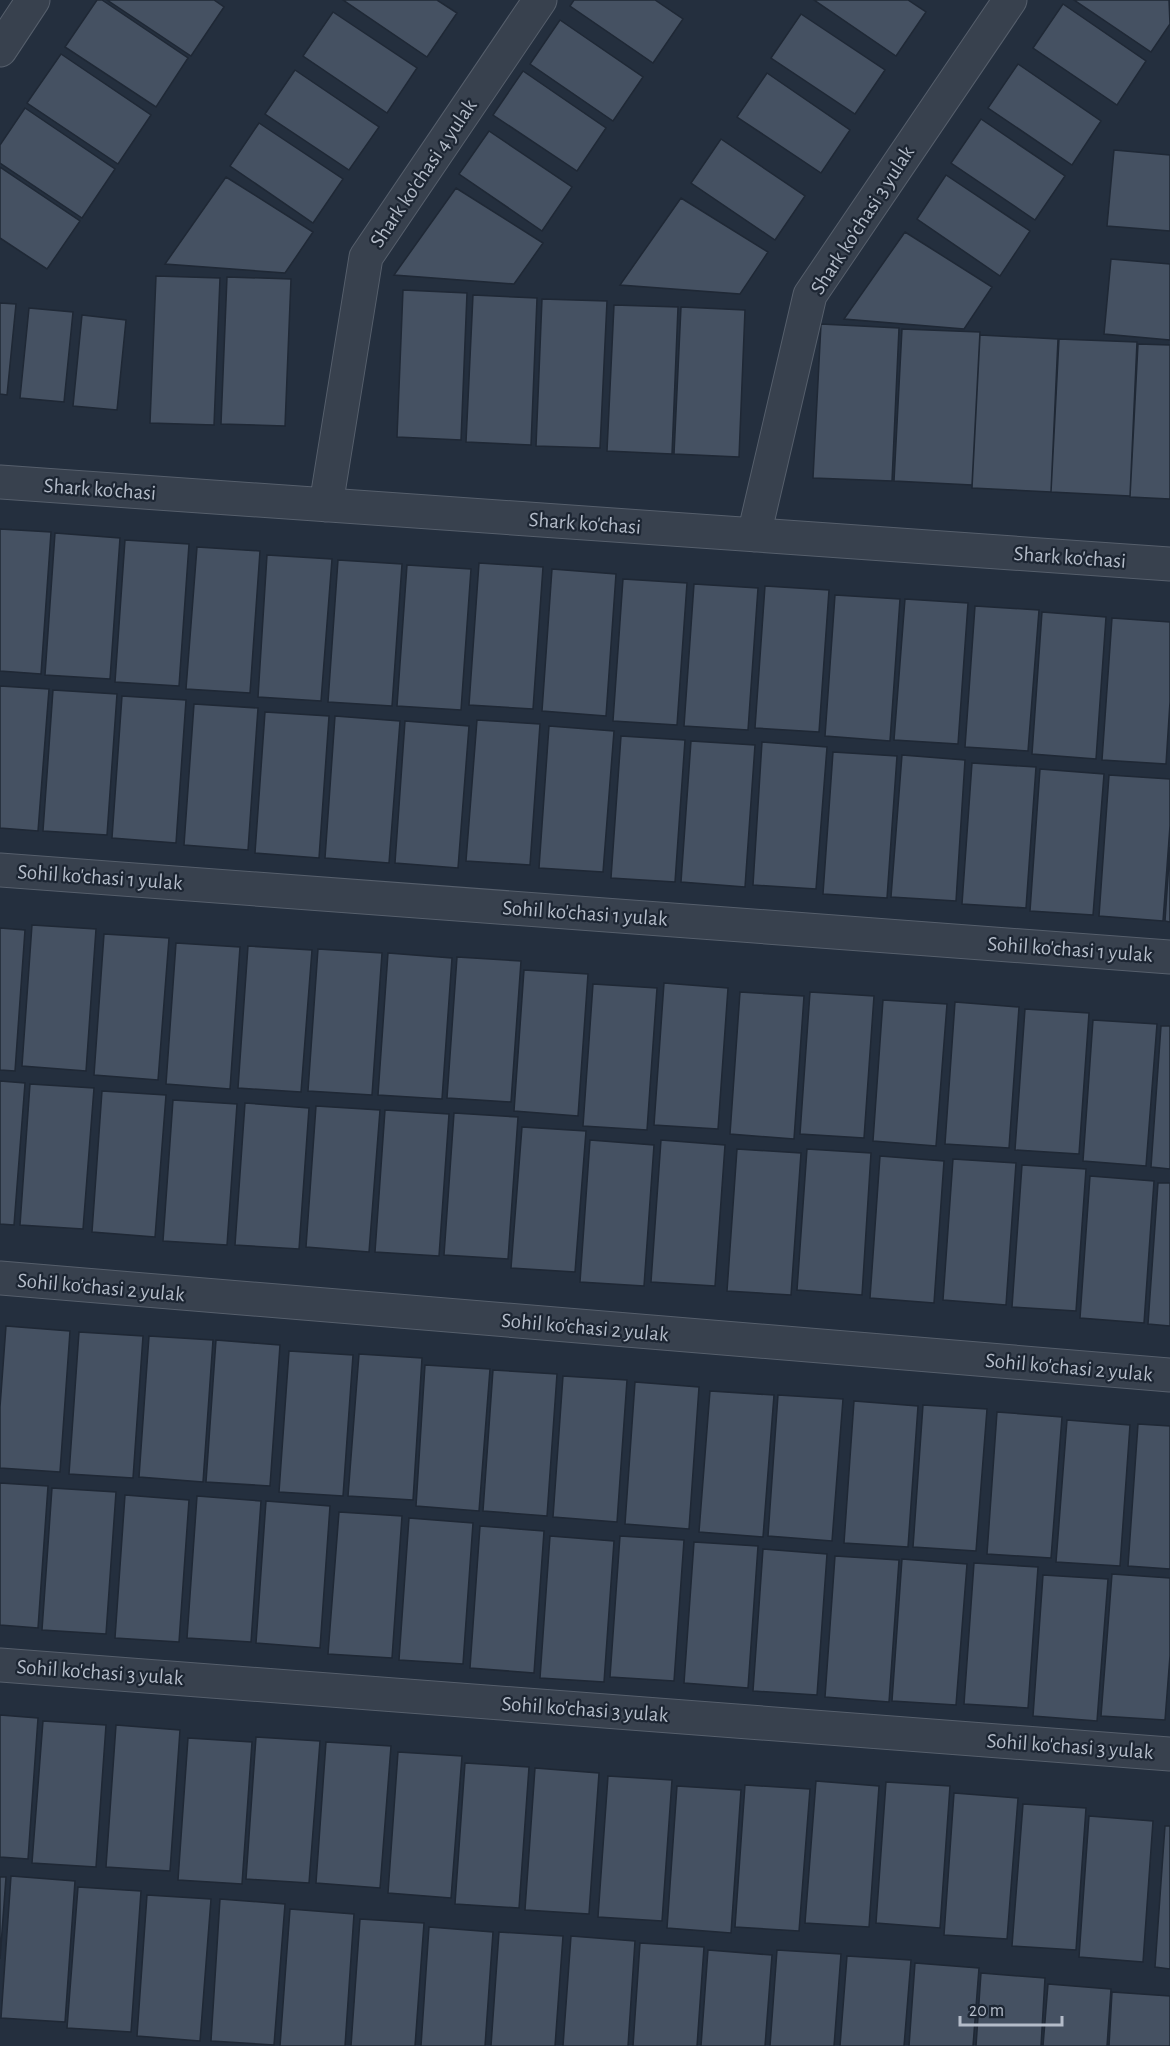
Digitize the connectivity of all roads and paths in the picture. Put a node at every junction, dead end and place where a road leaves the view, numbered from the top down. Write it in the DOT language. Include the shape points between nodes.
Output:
graph roads {
  1 [pos="33,0"];
  2 [pos="540,0"];
  3 [pos="1010,0"];
  4 [pos="0,50"];
  5 [pos="0,482"];
  6 [pos="326,505"];
  7 [pos="754,535"];
  8 [pos="1170,564"];
  9 [pos="0,870"];
  10 [pos="1170,957"];
  11 [pos="0,1278"];
  12 [pos="1170,1375"];
  13 [pos="0,1665"];
  14 [pos="1170,1754"];
  1 -- 4 [label="street"];
  2 -- 6 [label="street, Shark ko'chasi 4 yulak" via="366,257"];
  3 -- 7 [label="street, Shark ko'chasi 3 yulak" via="810,295"];
  5 -- 6 [label="street, Shark ko'chasi"];
  6 -- 7 [label="street, Shark ko'chasi"];
  7 -- 8 [label="street, Shark ko'chasi"];
  9 -- 10 [label="street, Sohil ko'chasi 1 yulak"];
  11 -- 12 [label="street, Sohil ko'chasi 2 yulak"];
  13 -- 14 [label="street, Sohil ko'chasi 3 yulak"];
}
